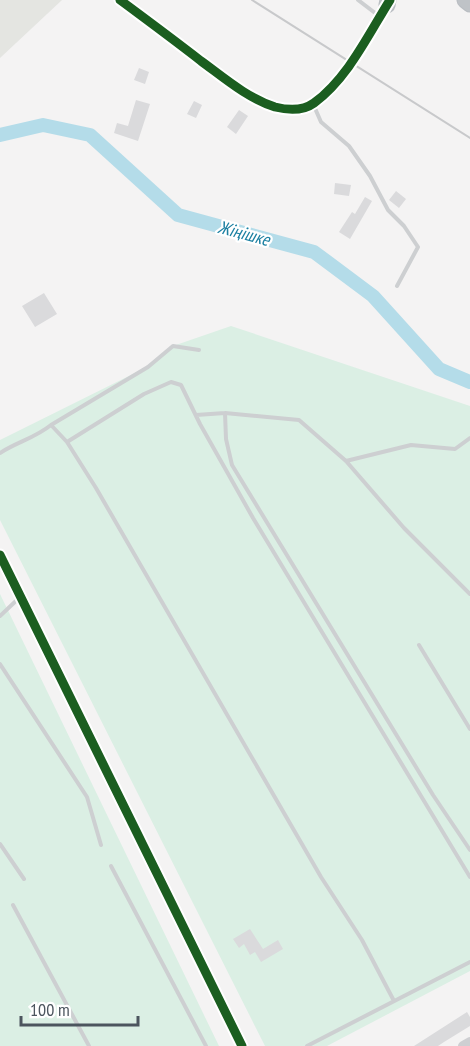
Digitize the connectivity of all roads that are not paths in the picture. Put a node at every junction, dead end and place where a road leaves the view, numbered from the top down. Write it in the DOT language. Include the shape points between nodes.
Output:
graph roads {
  1 [pos="120,0"];
  2 [pos="358,0"];
  3 [pos="465,0"];
  4 [pos="470,3"];
  5 [pos="386,5"];
  6 [pos="314,104"];
  7 [pos="397,286"];
  8 [pos="199,350"];
  9 [pos="225,413"];
  10 [pos="196,415"];
  11 [pos="51,425"];
  12 [pos="470,438"];
  13 [pos="67,442"];
  14 [pos="0,453"];
  15 [pos="346,461"];
  16 [pos="0,555"];
  17 [pos="470,594"];
  18 [pos="20,596"];
  19 [pos="0,616"];
  20 [pos="419,645"];
  21 [pos="0,664"];
  22 [pos="470,729"];
  23 [pos="0,844"];
  24 [pos="101,845"];
  25 [pos="470,850"];
  26 [pos="111,866"];
  27 [pos="470,877"];
  28 [pos="24,879"];
  29 [pos="13,905"];
  30 [pos="470,962"];
  31 [pos="394,1001"];
  32 [pos="470,1042"];
  33 [pos="88,1046"];
  34 [pos="206,1046"];
  35 [pos="242,1046"];
  36 [pos="307,1046"];
  37 [pos="463,1046"];
  1 -- 6 [label="street" via="232,84 259,99 289,110"];
  2 -- 5 [label="lane"];
  3 -- 4 [label="highway"];
  5 -- 6 [label="street" via="351,63"];
  6 -- 7 [label="lane" via="321,122 349,146 388,210 418,248"];
  8 -- 11 [label="lane" via="173,346 148,367"];
  9 -- 10 [label="lane"];
  9 -- 15 [label="lane" via="299,420"];
  9 -- 25 [label="lane" via="232,465"];
  10 -- 13 [label="lane" via="182,385 171,382 144,394"];
  10 -- 27 [label="lane" via="253,518"];
  11 -- 13 [label="lane"];
  11 -- 14 [label="lane"];
  12 -- 15 [label="lane" via="456,449 411,445"];
  13 -- 31 [label="lane" via="315,867 362,940"];
  15 -- 17 [label="lane" via="404,528"];
  16 -- 18 [label="street"];
  18 -- 19 [label="lane"];
  18 -- 35 [label="street"];
  20 -- 22 [label="lane"];
  21 -- 24 [label="lane" via="87,797"];
  23 -- 28 [label="lane"];
  26 -- 34 [label="lane"];
  29 -- 33 [label="lane"];
  30 -- 31 [label="lane"];
  31 -- 36 [label="lane"];
  32 -- 37 [label="street"];
}
